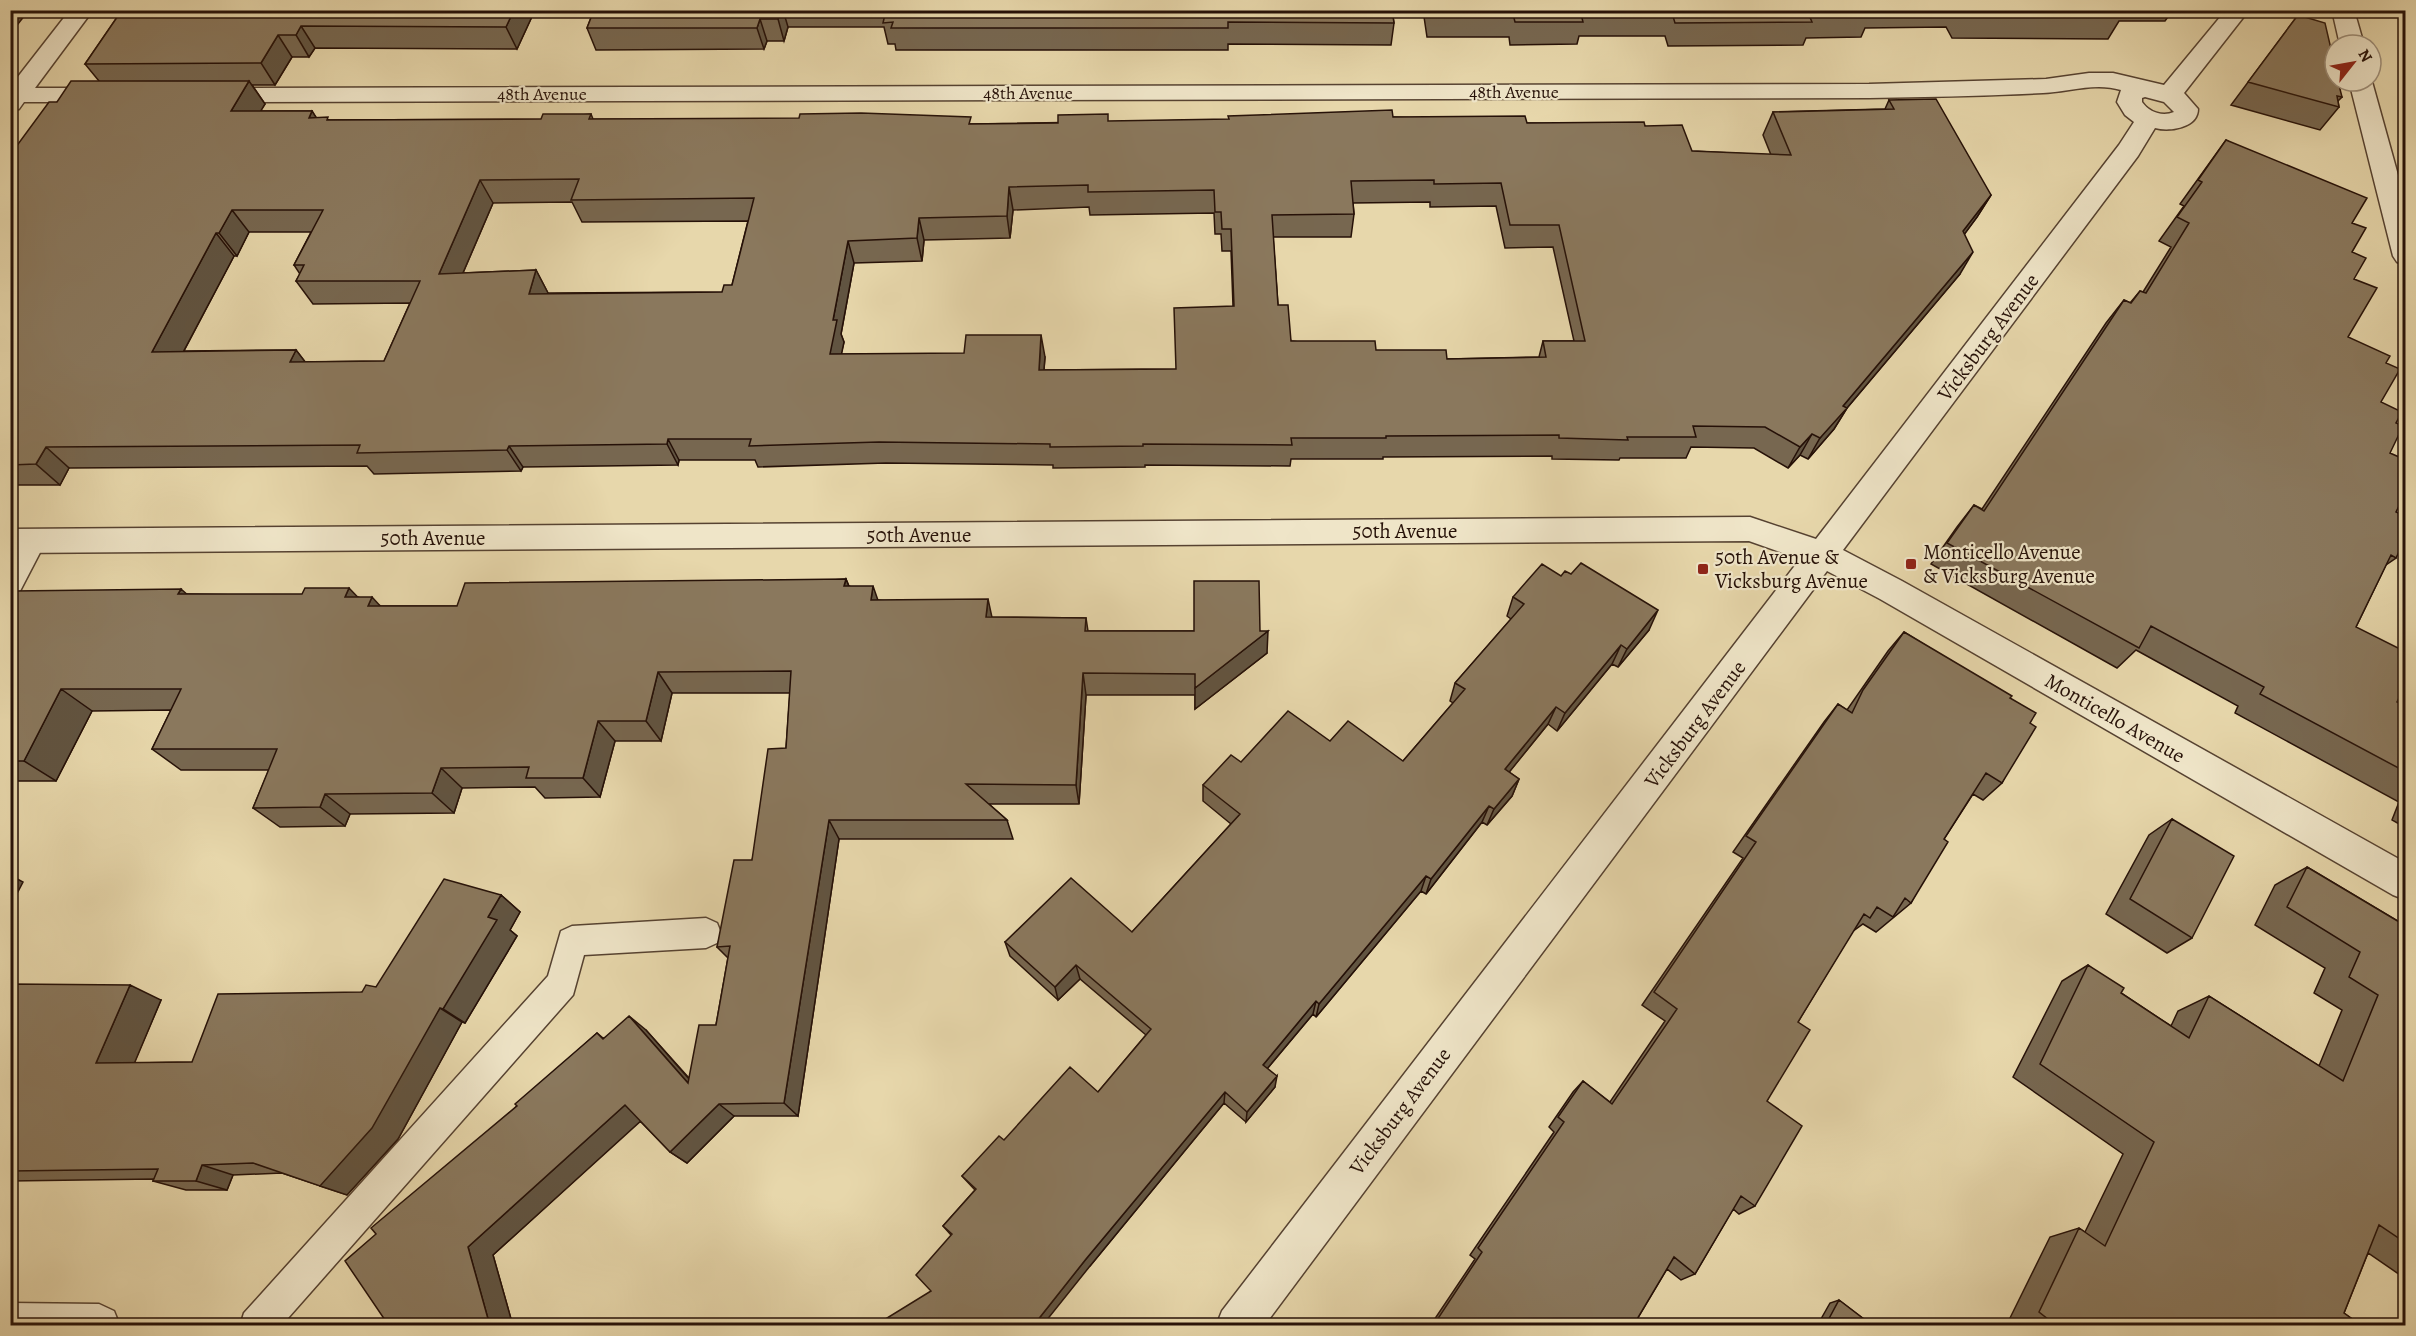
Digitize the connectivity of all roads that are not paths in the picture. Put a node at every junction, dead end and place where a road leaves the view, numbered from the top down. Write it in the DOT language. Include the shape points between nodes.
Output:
graph roads {
  1 [pos="82,10"];
  2 [pos="2238,10"];
  3 [pos="2343,10"];
  4 [pos="2349,33"];
  5 [pos="2364,93"];
  6 [pos="195,94"];
  7 [pos="136,95"];
  8 [pos="13,98"];
  9 [pos="2149,104"];
  10 [pos="2406,256"];
  11 [pos="22,541"];
  12 [pos="1824,555"];
  13 [pos="10,586"];
  14 [pos="2406,883"];
  15 [pos="706,933"];
  16 [pos="10,1325"];
  17 [pos="99,1326"];
  18 [pos="257,1326"];
  19 [pos="1237,1326"];
  1 -- 8 [label="street"];
  2 -- 9 [label="street, Vicksburg Avenue" via="2184,78"];
  3 -- 4 [label="street"];
  5 -- 10 [label="street"];
  6 -- 9 [label="street, 48th Avenue" via="1857,91 2046,86"];
  7 -- 8 [label="street"];
  9 -- 12 [label="street, Vicksburg Avenue" via="2129,150"];
  11 -- 12 [label="street, 50th Avenue" via="1750,529"];
  11 -- 13 [label="lane"];
  12 -- 14 [label="street, Monticello Avenue"];
  12 -- 19 [label="street, Vicksburg Avenue"];
  15 -- 18 [label="lane" via="572,941 562,984"];
  16 -- 17 [label="street"];
}
